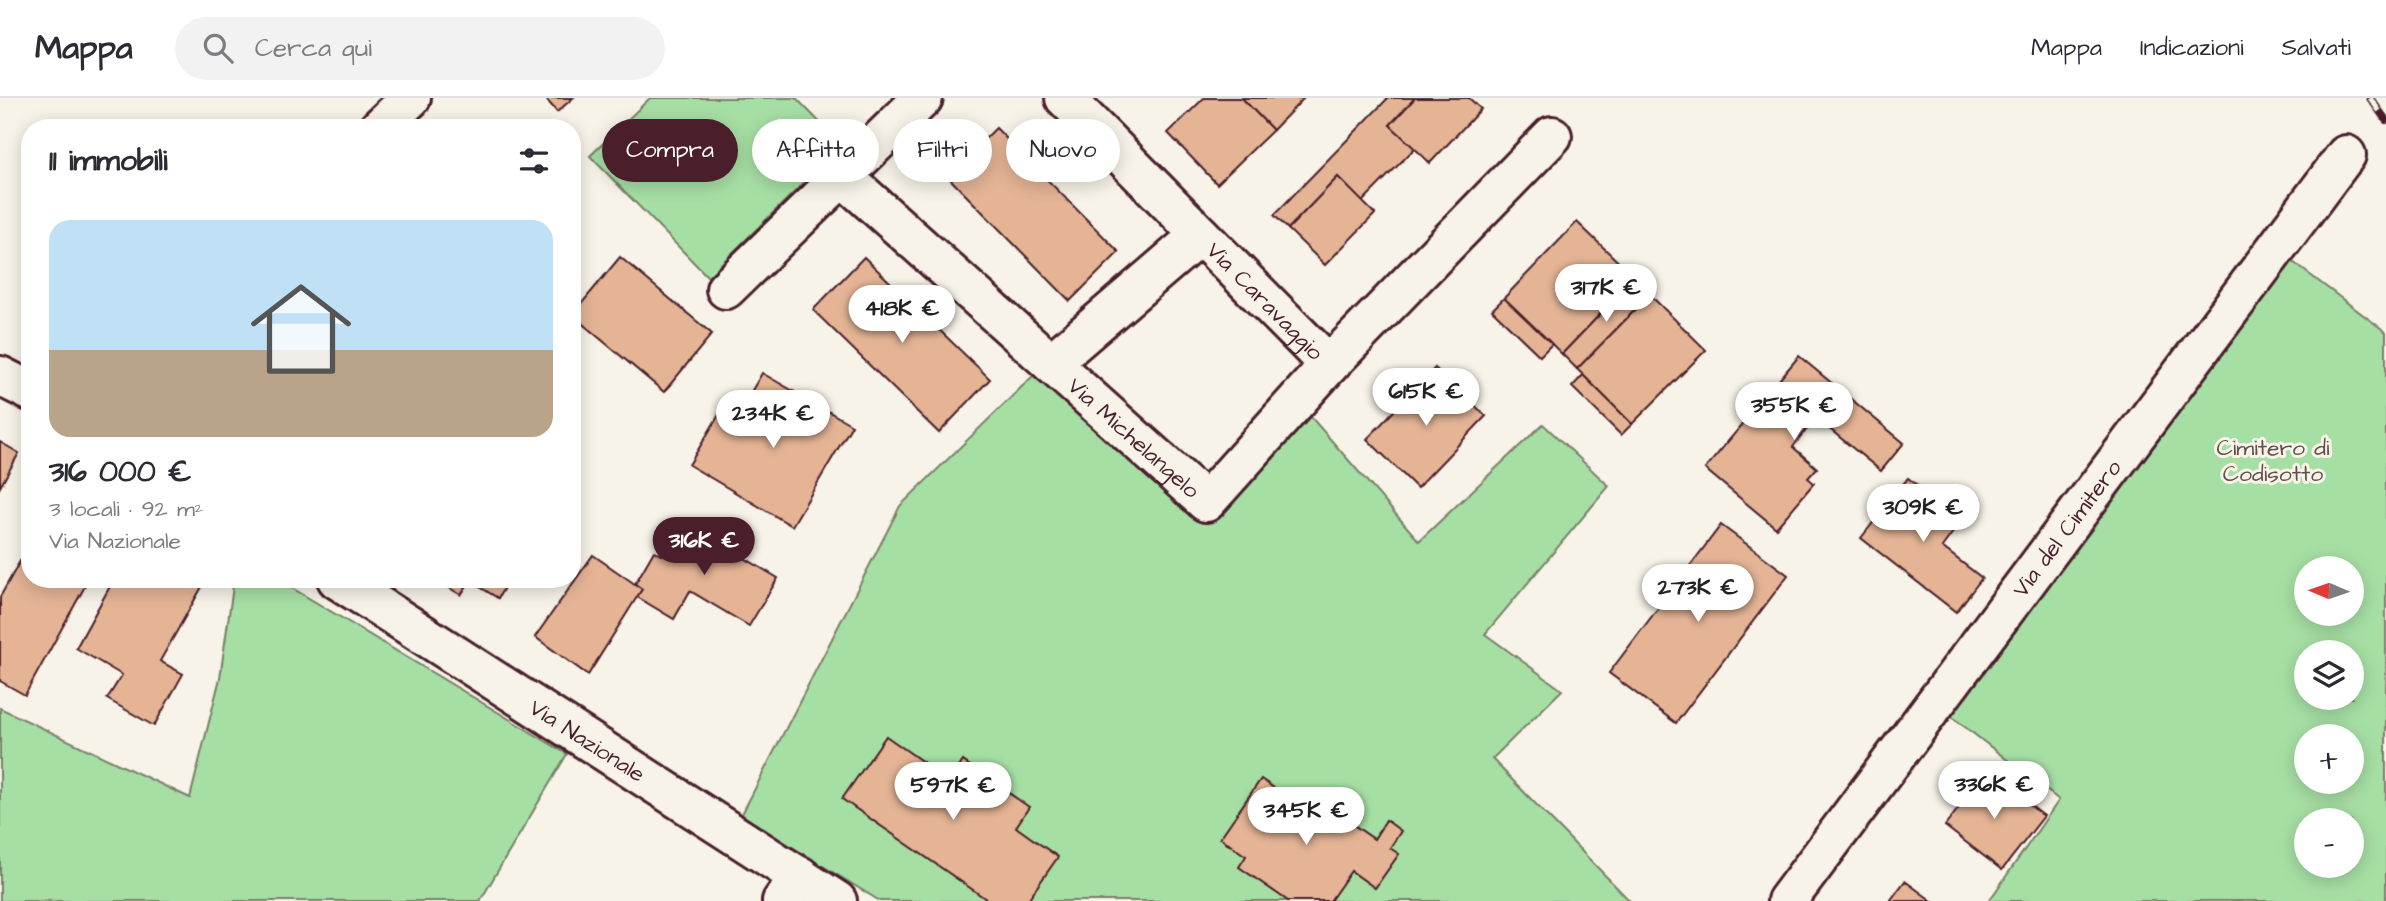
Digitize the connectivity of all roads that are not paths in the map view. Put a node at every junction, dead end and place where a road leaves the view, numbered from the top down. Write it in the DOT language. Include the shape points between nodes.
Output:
graph roads {
  1 [pos="411,98"];
  2 [pos="923,98"];
  3 [pos="1070,100"];
  4 [pos="389,119"];
  5 [pos="1552,136"];
  6 [pos="879,140"];
  7 [pos="2346,155"];
  8 [pos="836,182"];
  9 [pos="849,182"];
  10 [pos="1200,235"];
  11 [pos="726,289"];
  12 [pos="1051,363"];
  13 [pos="1329,365"];
  14 [pos="0,376"];
  15 [pos="21,386"];
  16 [pos="350,588"];
  17 [pos="791,889"];
  18 [pos="837,901"];
  19 [pos="1787,901"];
  1 -- 4 [label="street"];
  2 -- 6 [label="street"];
  3 -- 10 [label="street, Via Caravaggio"];
  5 -- 13 [label="street, Via Caravaggio"];
  7 -- 19 [label="street, Via del Cimitero"];
  8 -- 11 [label="street"];
  9 -- 12 [label="street, Via Michelangelo"];
  10 -- 12 [label="street, Via Michelangelo"];
  10 -- 13 [label="street, Via Caravaggio"];
  12 -- 13 [label="street, Via Michelangelo" via="1206,502"];
  14 -- 15 [label="street"];
  16 -- 17 [label="street, Via Nazionale"];
  17 -- 18 [label="street, Via Nazionale"];
}
